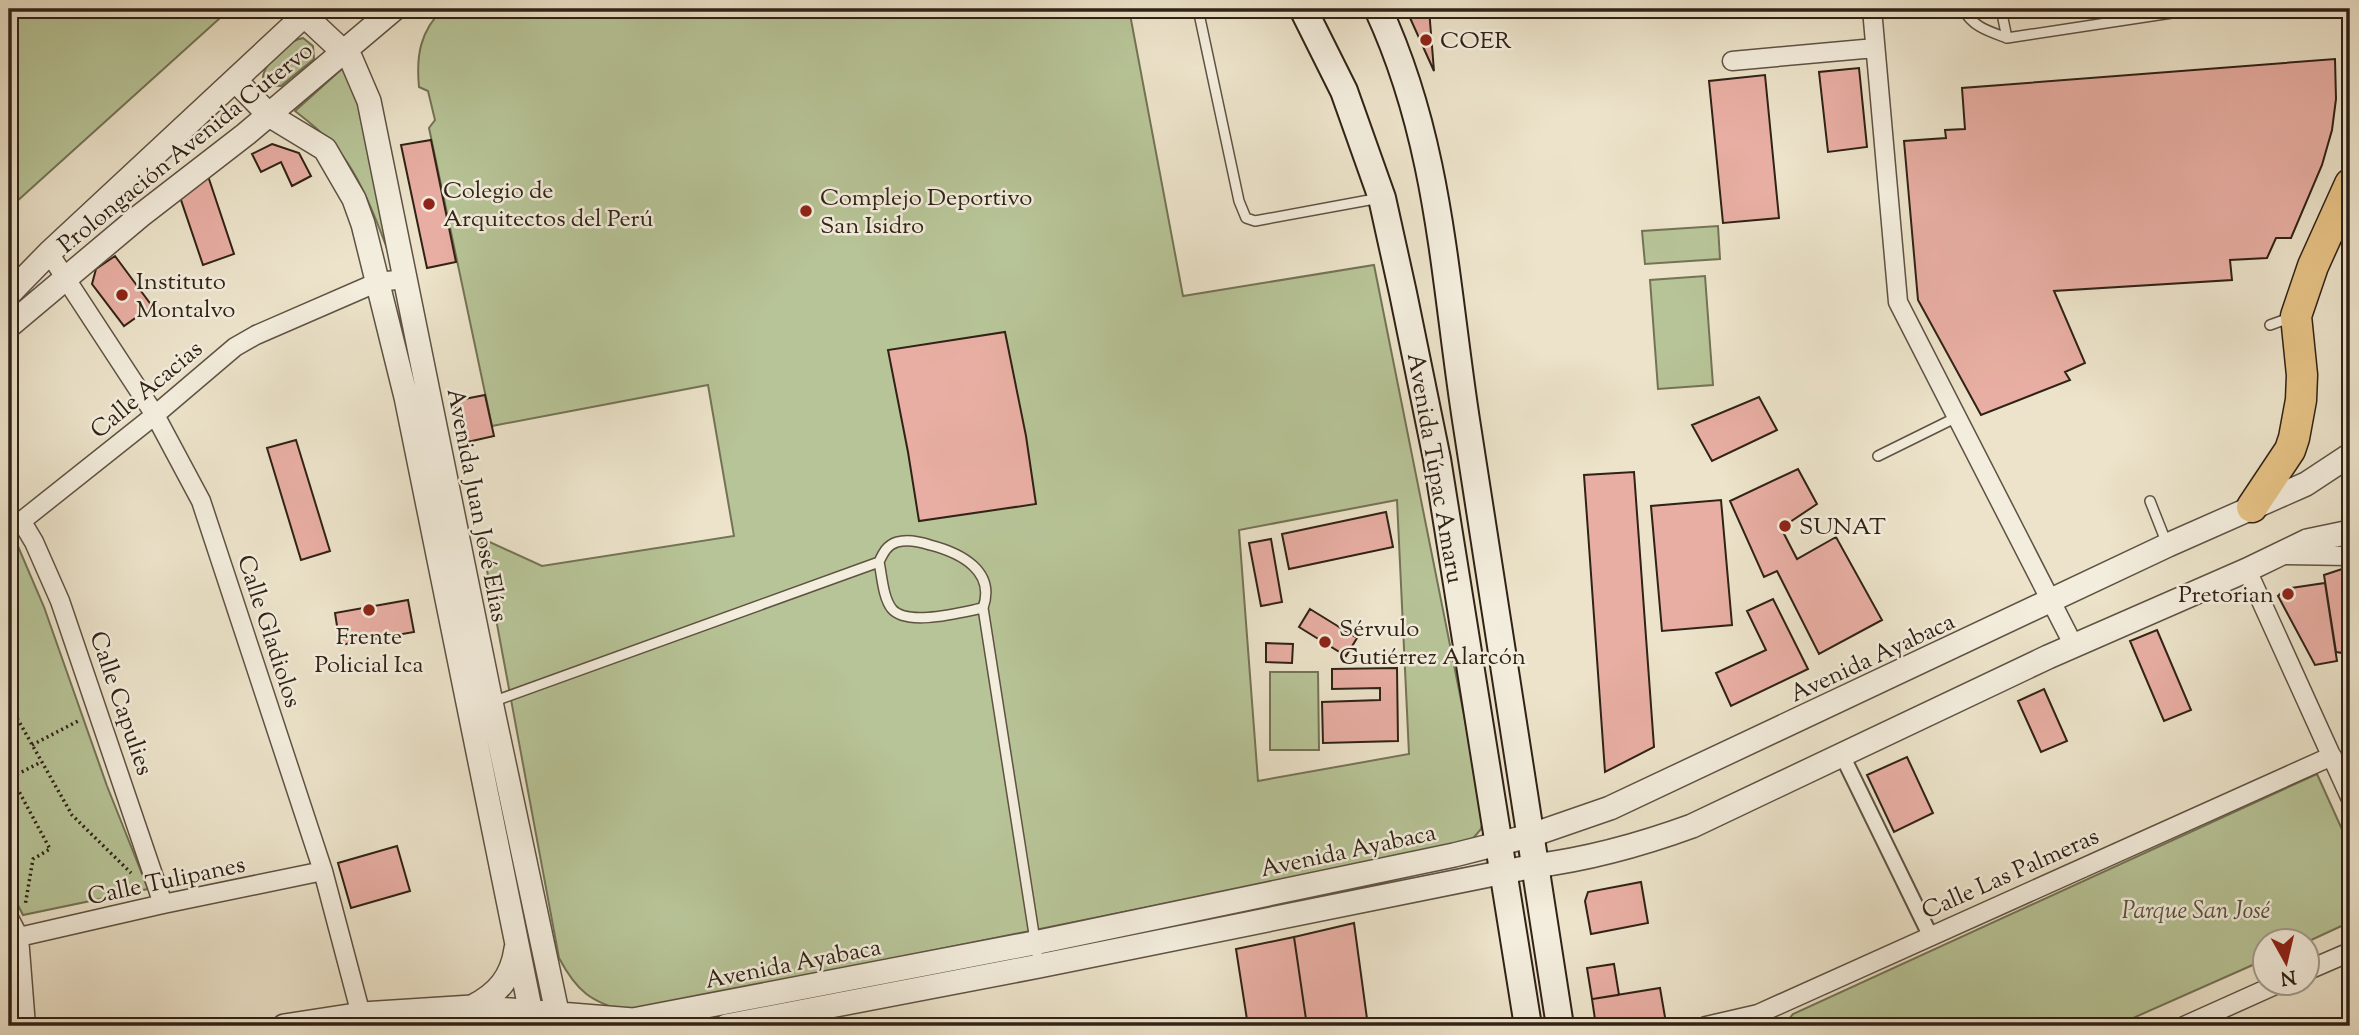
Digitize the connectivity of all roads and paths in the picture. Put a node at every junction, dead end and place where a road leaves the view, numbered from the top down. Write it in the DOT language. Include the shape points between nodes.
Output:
graph roads {
  1 [pos="394,9"];
  2 [pos="1198,9"];
  3 [pos="1303,9"];
  4 [pos="1378,9"];
  5 [pos="1872,9"];
  6 [pos="1963,9"];
  7 [pos="2001,9"];
  8 [pos="2198,9"];
  9 [pos="307,11"];
  10 [pos="2007,38"];
  11 [pos="1875,48"];
  12 [pos="343,50"];
  13 [pos="1732,61"];
  14 [pos="236,80"];
  15 [pos="268,115"];
  16 [pos="2350,184"];
  17 [pos="1382,198"];
  18 [pos="48,253"];
  19 [pos="65,279"];
  20 [pos="405,279"];
  21 [pos="378,282"];
  22 [pos="9,294"];
  23 [pos="9,326"];
  24 [pos="155,415"];
  25 [pos="1957,417"];
  26 [pos="1471,453"];
  27 [pos="2350,455"];
  28 [pos="1878,456"];
  29 [pos="1437,459"];
  30 [pos="2150,501"];
  31 [pos="2252,507"];
  32 [pos="15,530"];
  33 [pos="2350,532"];
  34 [pos="2168,545"];
  35 [pos="2280,555"];
  36 [pos="2350,556"];
  37 [pos="879,562"];
  38 [pos="2247,570"];
  39 [pos="2051,602"];
  40 [pos="983,608"];
  41 [pos="2074,646"];
  42 [pos="9,652"];
  43 [pos="491,702"];
  44 [pos="9,704"];
  45 [pos="17,718"];
  46 [pos="9,722"];
  47 [pos="87,729"];
  48 [pos="32,745"];
  49 [pos="1842,755"];
  50 [pos="2332,756"];
  51 [pos="41,762"];
  52 [pos="10,775"];
  53 [pos="2350,797"];
  54 [pos="1529,836"];
  55 [pos="1498,844"];
  56 [pos="1534,866"];
  57 [pos="323,872"];
  58 [pos="1502,873"];
  59 [pos="138,880"];
  60 [pos="9,888"];
  61 [pos="163,904"];
  62 [pos="17,913"];
  63 [pos="1930,935"];
  64 [pos="19,937"];
  65 [pos="517,942"];
  66 [pos="1034,943"];
  67 [pos="2350,952"];
  68 [pos="545,957"];
  69 [pos="2320,965"];
  70 [pos="1039,967"];
  71 [pos="2251,996"];
  72 [pos="472,1007"];
  73 [pos="533,1019"];
  74 [pos="363,1020"];
  75 [pos="559,1020"];
  76 [pos="634,1020"];
  77 [pos="1759,1020"];
  78 [pos="26,1026"];
  79 [pos="284,1026"];
  80 [pos="726,1026"];
  81 [pos="1528,1026"];
  82 [pos="1560,1026"];
  83 [pos="1706,1026"];
  84 [pos="2184,1026"];
  1 -- 12 [label="street, Prolongación Avenida Cutervo"];
  2 -- 17 [label="lane" via="1246,218 1255,221"];
  3 -- 17 [label="main road, Avenida Túpac Amaru" via="1344,91"];
  4 -- 26 [label="main road, Avenida Túpac Amaru" via="1409,85 1426,148"];
  5 -- 11 [label="street"];
  6 -- 10 [label="lane" via="1969,21"];
  7 -- 10 [label="lane"];
  8 -- 10 [label="lane"];
  9 -- 12 [label="street, Avenida Juan José Elías"];
  9 -- 14 [label="street, Prolongación Avenida Cutervo"];
  11 -- 13 [label="street"];
  11 -- 25 [label="street" via="1898,302"];
  12 -- 15 [label="street, Prolongación Avenida Cutervo"];
  12 -- 20 [label="street, Avenida Juan José Elías" via="369,101"];
  14 -- 15 [label="street, Avenida Juan José Elías"];
  14 -- 18 [label="street, Prolongación Avenida Cutervo"];
  15 -- 19 [label="street, Prolongación Avenida Cutervo"];
  15 -- 21 [label="street, Avenida Juan José Elías" via="325,149 354,199"];
  16 -- 31 [label="highway" via="2283,320 2302,375 2301,400 2290,450"];
  17 -- 29 [label="main road, Avenida Túpac Amaru"];
  18 -- 19 [label="street, Calle Gladiolos"];
  18 -- 22 [label="street, Prolongación Avenida Cutervo"];
  19 -- 23 [label="street, Prolongación Avenida Cutervo"];
  19 -- 24 [label="street, Calle Gladiolos"];
  20 -- 21 [label="street, Calle Acacias"];
  20 -- 43 [label="street, Avenida Juan José Elías"];
  21 -- 24 [label="street, Calle Acacias" via="235,347"];
  21 -- 65 [label="street, Avenida Juan José Elías" via="406,397"];
  24 -- 32 [label="street, Calle Acacias"];
  24 -- 57 [label="street, Calle Gladiolos" via="201,501"];
  25 -- 28 [label="lane"];
  25 -- 39 [label="street"];
  26 -- 29 [label="main road"];
  26 -- 54 [label="main road, Avenida Túpac Amaru"];
  27 -- 31 [label="street, Avenida Ayabaca" via="2306,484"];
  29 -- 55 [label="main road, Avenida Túpac Amaru"];
  30 -- 34 [label="lane"];
  31 -- 34 [label="street, Avenida Ayabaca"];
  32 -- 42 [label="path" via="13,649"];
  32 -- 61 [label="street, Calle Capulies" via="34,542 60,601"];
  33 -- 35 [label="street, Avenida Ayabaca" via="2307,541"];
  34 -- 39 [label="street, Avenida Ayabaca"];
  35 -- 36 [label="street"];
  35 -- 38 [label="street, Avenida Ayabaca"];
  37 -- 40 [label="lane" via="892,610 903,617"];
  37 -- 40 [label="lane" via="885,550 897,542 916,541 957,553 980,573 986,598"];
  37 -- 43 [label="lane"];
  38 -- 41 [label="street, Avenida Ayabaca"];
  38 -- 50 [label="street"];
  39 -- 41 [label="street"];
  39 -- 54 [label="street, Avenida Ayabaca" via="1610,808"];
  40 -- 66 [label="lane"];
  41 -- 49 [label="street, Avenida Ayabaca"];
  43 -- 68 [label="street, Avenida Juan José Elías"];
  44 -- 45 [label="path"];
  45 -- 46 [label="path"];
  45 -- 48 [label="path"];
  47 -- 48 [label="path" via="83,718"];
  48 -- 51 [label="path"];
  49 -- 56 [label="street, Avenida Ayabaca" via="1692,826 1633,847"];
  49 -- 63 [label="street"];
  50 -- 53 [label="street"];
  50 -- 63 [label="street, Calle Las Palmeras"];
  51 -- 52 [label="path"];
  51 -- 59 [label="path" via="72,815"];
  52 -- 62 [label="path" via="50,849 33,859"];
  54 -- 55 [label="street, Avenida Ayabaca"];
  54 -- 56 [label="main road, Avenida Túpac Amaru"];
  55 -- 58 [label="main road, Avenida Túpac Amaru"];
  55 -- 66 [label="street, Avenida Ayabaca"];
  56 -- 58 [label="street, Avenida Ayabaca"];
  56 -- 82 [label="main road, Avenida Túpac Amaru"];
  57 -- 61 [label="street, Calle Tulipanes"];
  57 -- 74 [label="street, Calle Gladiolos"];
  58 -- 70 [label="street, Avenida Ayabaca"];
  58 -- 81 [label="main road, Avenida Túpac Amaru"];
  60 -- 62 [label="path"];
  61 -- 64 [label="street, Calle Tulipanes"];
  62 -- 64 [label="street"];
  63 -- 77 [label="street, Calle Las Palmeras"];
  64 -- 78 [label="street"];
  65 -- 72 [label="street" via="514,963 500,988"];
  65 -- 73 [label="street, Avenida Juan José Elías"];
  66 -- 70 [label="lane"];
  66 -- 76 [label="street, Avenida Ayabaca"];
  67 -- 69 [label="street"];
  68 -- 75 [label="street, Avenida Juan José Elías"];
  68 -- 76 [label="street" via="556,981 580,1005"];
  70 -- 80 [label="street, Avenida Ayabaca"];
  71 -- 84 [label="street"];
  72 -- 73 [label="street, Avenida Ayabaca"];
  72 -- 74 [label="street, Avenida Ayabaca"];
  73 -- 75 [label="street, Avenida Ayabaca"];
  74 -- 79 [label="street, Avenida Ayabaca"];
  75 -- 76 [label="street, Avenida Ayabaca"];
  77 -- 83 [label="street, Calle Las Palmeras"];
}
